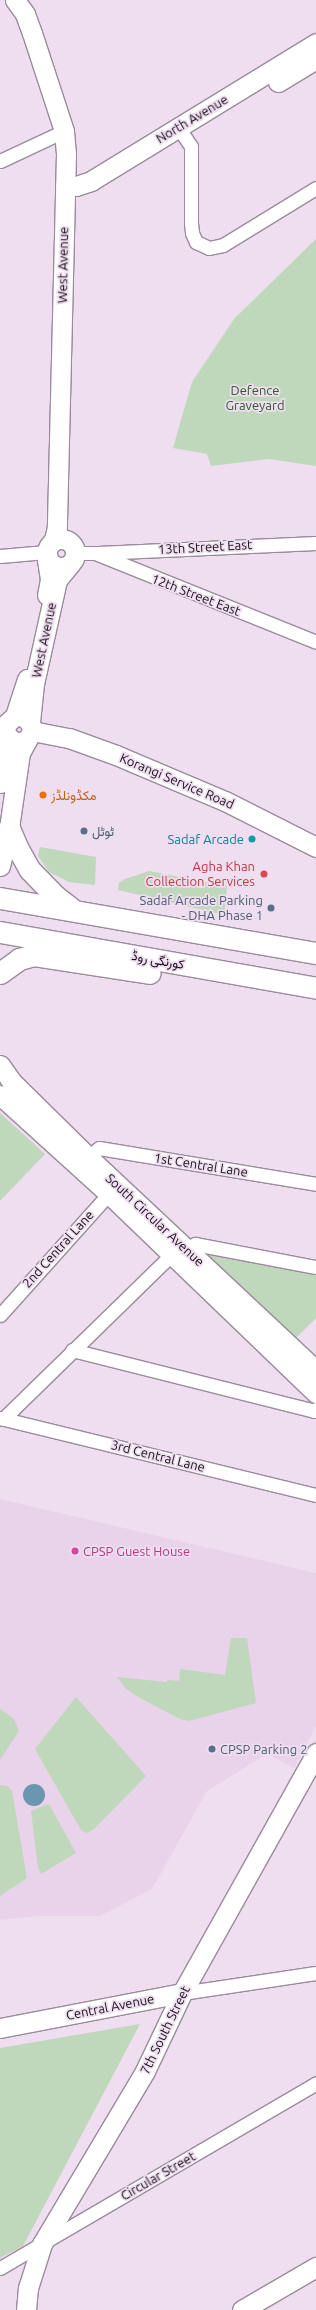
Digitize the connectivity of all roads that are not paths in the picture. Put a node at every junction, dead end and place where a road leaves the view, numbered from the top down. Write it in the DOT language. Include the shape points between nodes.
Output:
graph roads {
  1 [pos="15,0"];
  2 [pos="30,0"];
  3 [pos="316,43"];
  4 [pos="316,59"];
  5 [pos="64,131"];
  6 [pos="181,132"];
  7 [pos="0,161"];
  8 [pos="316,188"];
  9 [pos="70,193"];
  10 [pos="316,543"];
  11 [pos="60,551"];
  12 [pos="95,554"];
  13 [pos="0,556"];
  14 [pos="316,642"];
  15 [pos="17,728"];
  16 [pos="0,783"];
  17 [pos="8,828"];
  18 [pos="316,847"];
  19 [pos="0,866"];
  20 [pos="0,898"];
  21 [pos="72,909"];
  22 [pos="0,932"];
  23 [pos="316,953"];
  24 [pos="191,966"];
  25 [pos="0,973"];
  26 [pos="316,988"];
  27 [pos="0,1065"];
  28 [pos="0,1095"];
  29 [pos="88,1157"];
  30 [pos="316,1184"];
  31 [pos="113,1189"];
  32 [pos="179,1253"];
  33 [pos="316,1267"];
  34 [pos="0,1315"];
  35 [pos="72,1350"];
  36 [pos="316,1370"];
  37 [pos="316,1393"];
  38 [pos="316,1409"];
  39 [pos="1,1418"];
  40 [pos="316,1495"];
  41 [pos="316,1753"];
  42 [pos="316,1973"];
  43 [pos="182,1993"];
  44 [pos="0,2028"];
  45 [pos="316,2083"];
  46 [pos="42,2244"];
  47 [pos="316,2267"];
  48 [pos="0,2268"];
  49 [pos="26,2310"];
  50 [pos="242,2310"];
  1 -- 5 [label="street, West Avenue" via="25,14"];
  2 -- 9 [label="street, West Avenue" via="36,9 77,129"];
  3 -- 6 [label="street, North Avenue"];
  4 -- 6 [label="street, North Avenue"];
  5 -- 7 [label="street"];
  5 -- 9 [label="street, West Avenue"];
  6 -- 8 [label="street" via="191,146 192,233 196,242 209,248 223,245"];
  6 -- 9 [label="street, North Avenue"];
  9 -- 11 [label="street, West Avenue" via="57,527"];
  10 -- 12 [label="street, 13th Street East"];
  11 -- 12 [label="street, 12th Street East"];
  11 -- 13 [label="street, 12th Street East"];
  11 -- 15 [label="street, West Avenue" via="50,579"];
  12 -- 14 [label="street, 12th Street East"];
  15 -- 16 [label="street, West Avenue" via="8,750"];
  15 -- 17 [label="street, West Avenue" via="20,753"];
  15 -- 18 [label="street, Korangi Service Road" via="69,738 116,754 225,802"];
  17 -- 19 [label="street, West Avenue"];
  17 -- 21 [label="main road" via="34,875"];
  20 -- 21 [label="main road"];
  21 -- 23 [label="main road"];
  22 -- 24 [label="main road, کورنگی روڈ"];
  24 -- 25 [label="main road" via="156,974 34,955 19,959"];
  24 -- 26 [label="main road, کورنگی روڈ"];
  27 -- 29 [label="street, South Circular Avenue" via="11,1081"];
  28 -- 31 [label="street, South Circular Avenue"];
  29 -- 30 [label="street, 1st Central Lane" via="99,1148"];
  29 -- 31 [label="street, South Circular Avenue"];
  31 -- 32 [label="street, South Circular Avenue"];
  31 -- 34 [label="street, 2nd Central Lane"];
  32 -- 33 [label="street" via="195,1244"];
  32 -- 35 [label="street"];
  32 -- 36 [label="street, South Circular Avenue"];
  32 -- 37 [label="street, South Circular Avenue"];
  35 -- 38 [label="street" via="314,1411"];
  35 -- 39 [label="street"];
  39 -- 40 [label="street, 3rd Central Lane"];
  41 -- 43 [label="street, 7th South Street"];
  42 -- 43 [label="street, Central Avenue"];
  43 -- 44 [label="street, Central Avenue"];
  43 -- 46 [label="street, 7th South Street" via="145,2071"];
  45 -- 46 [label="street, Circular Street"];
  46 -- 48 [label="street, Circular Street"];
  46 -- 49 [label="street, 7th South Street" via="28,2288"];
  47 -- 50 [label="street"];
}
